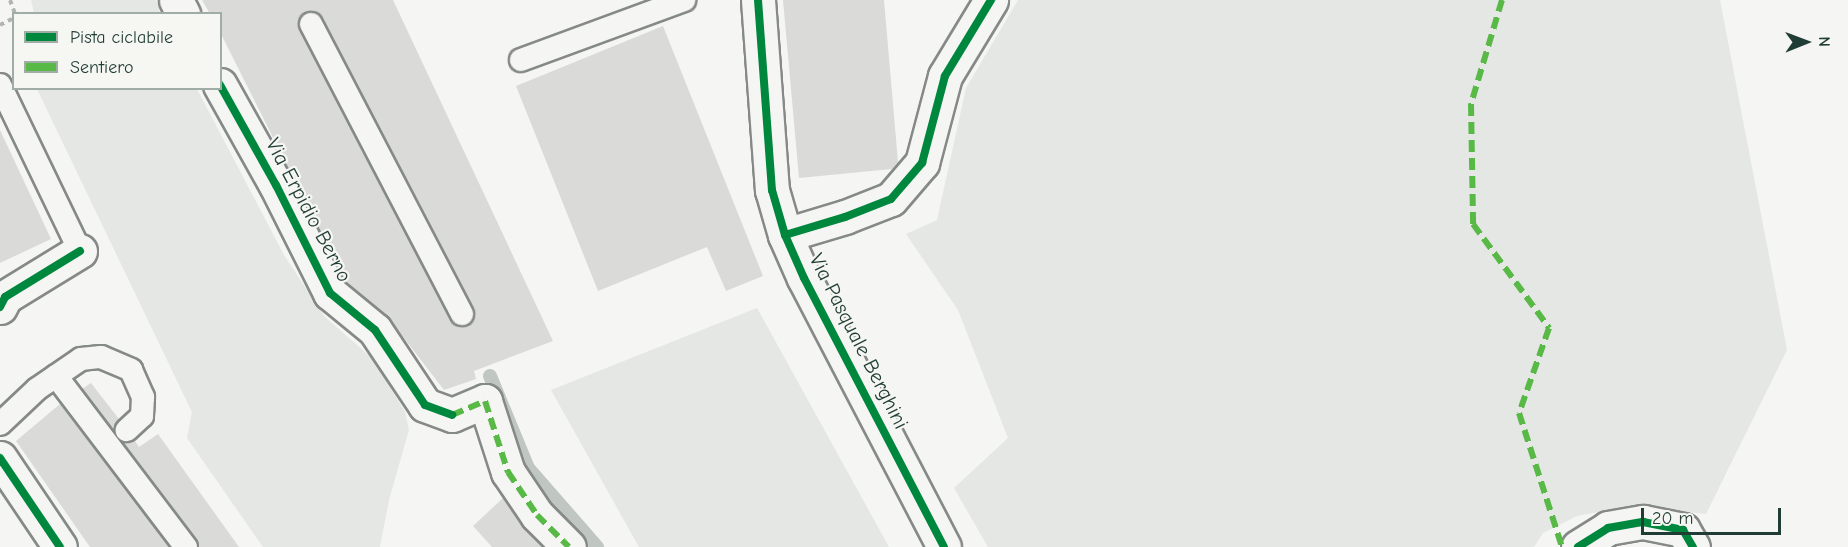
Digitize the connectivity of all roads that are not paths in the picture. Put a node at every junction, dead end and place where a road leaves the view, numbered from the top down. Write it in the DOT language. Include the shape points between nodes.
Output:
graph roads {
  1 [pos="684,0"];
  2 [pos="758,0"];
  3 [pos="992,0"];
  4 [pos="311,24"];
  5 [pos="521,60"];
  6 [pos="0,85"];
  7 [pos="222,89"];
  8 [pos="785,235"];
  9 [pos="80,251"];
  10 [pos="0,307"];
  11 [pos="462,314"];
  12 [pos="56,376"];
  13 [pos="0,424"];
  14 [pos="127,430"];
  15 [pos="0,458"];
  16 [pos="1684,541"];
  17 [pos="60,547"];
  18 [pos="186,547"];
  19 [pos="569,547"];
  20 [pos="944,547"];
  21 [pos="1578,547"];
  1 -- 5 [label="lane"];
  2 -- 8 [label="street, Via Pasquale Berghini" via="772,190"];
  3 -- 8 [label="street" via="945,76 922,163 899,190 891,199"];
  4 -- 11 [label="lane"];
  6 -- 9 [label="lane"];
  7 -- 19 [label="street, Via Erpidio Berno" via="330,293 375,330 425,405 452,415 485,401 508,472 537,515"];
  8 -- 20 [label="street, Via Pasquale Berghini"];
  9 -- 10 [label="street" via="5,297"];
  12 -- 13 [label="lane"];
  12 -- 14 [label="lane" via="81,359 101,357 131,370 143,397 142,416"];
  12 -- 18 [label="lane"];
  15 -- 17 [label="street"];
  16 -- 21 [label="street" via="1643,522 1608,528"];
}
